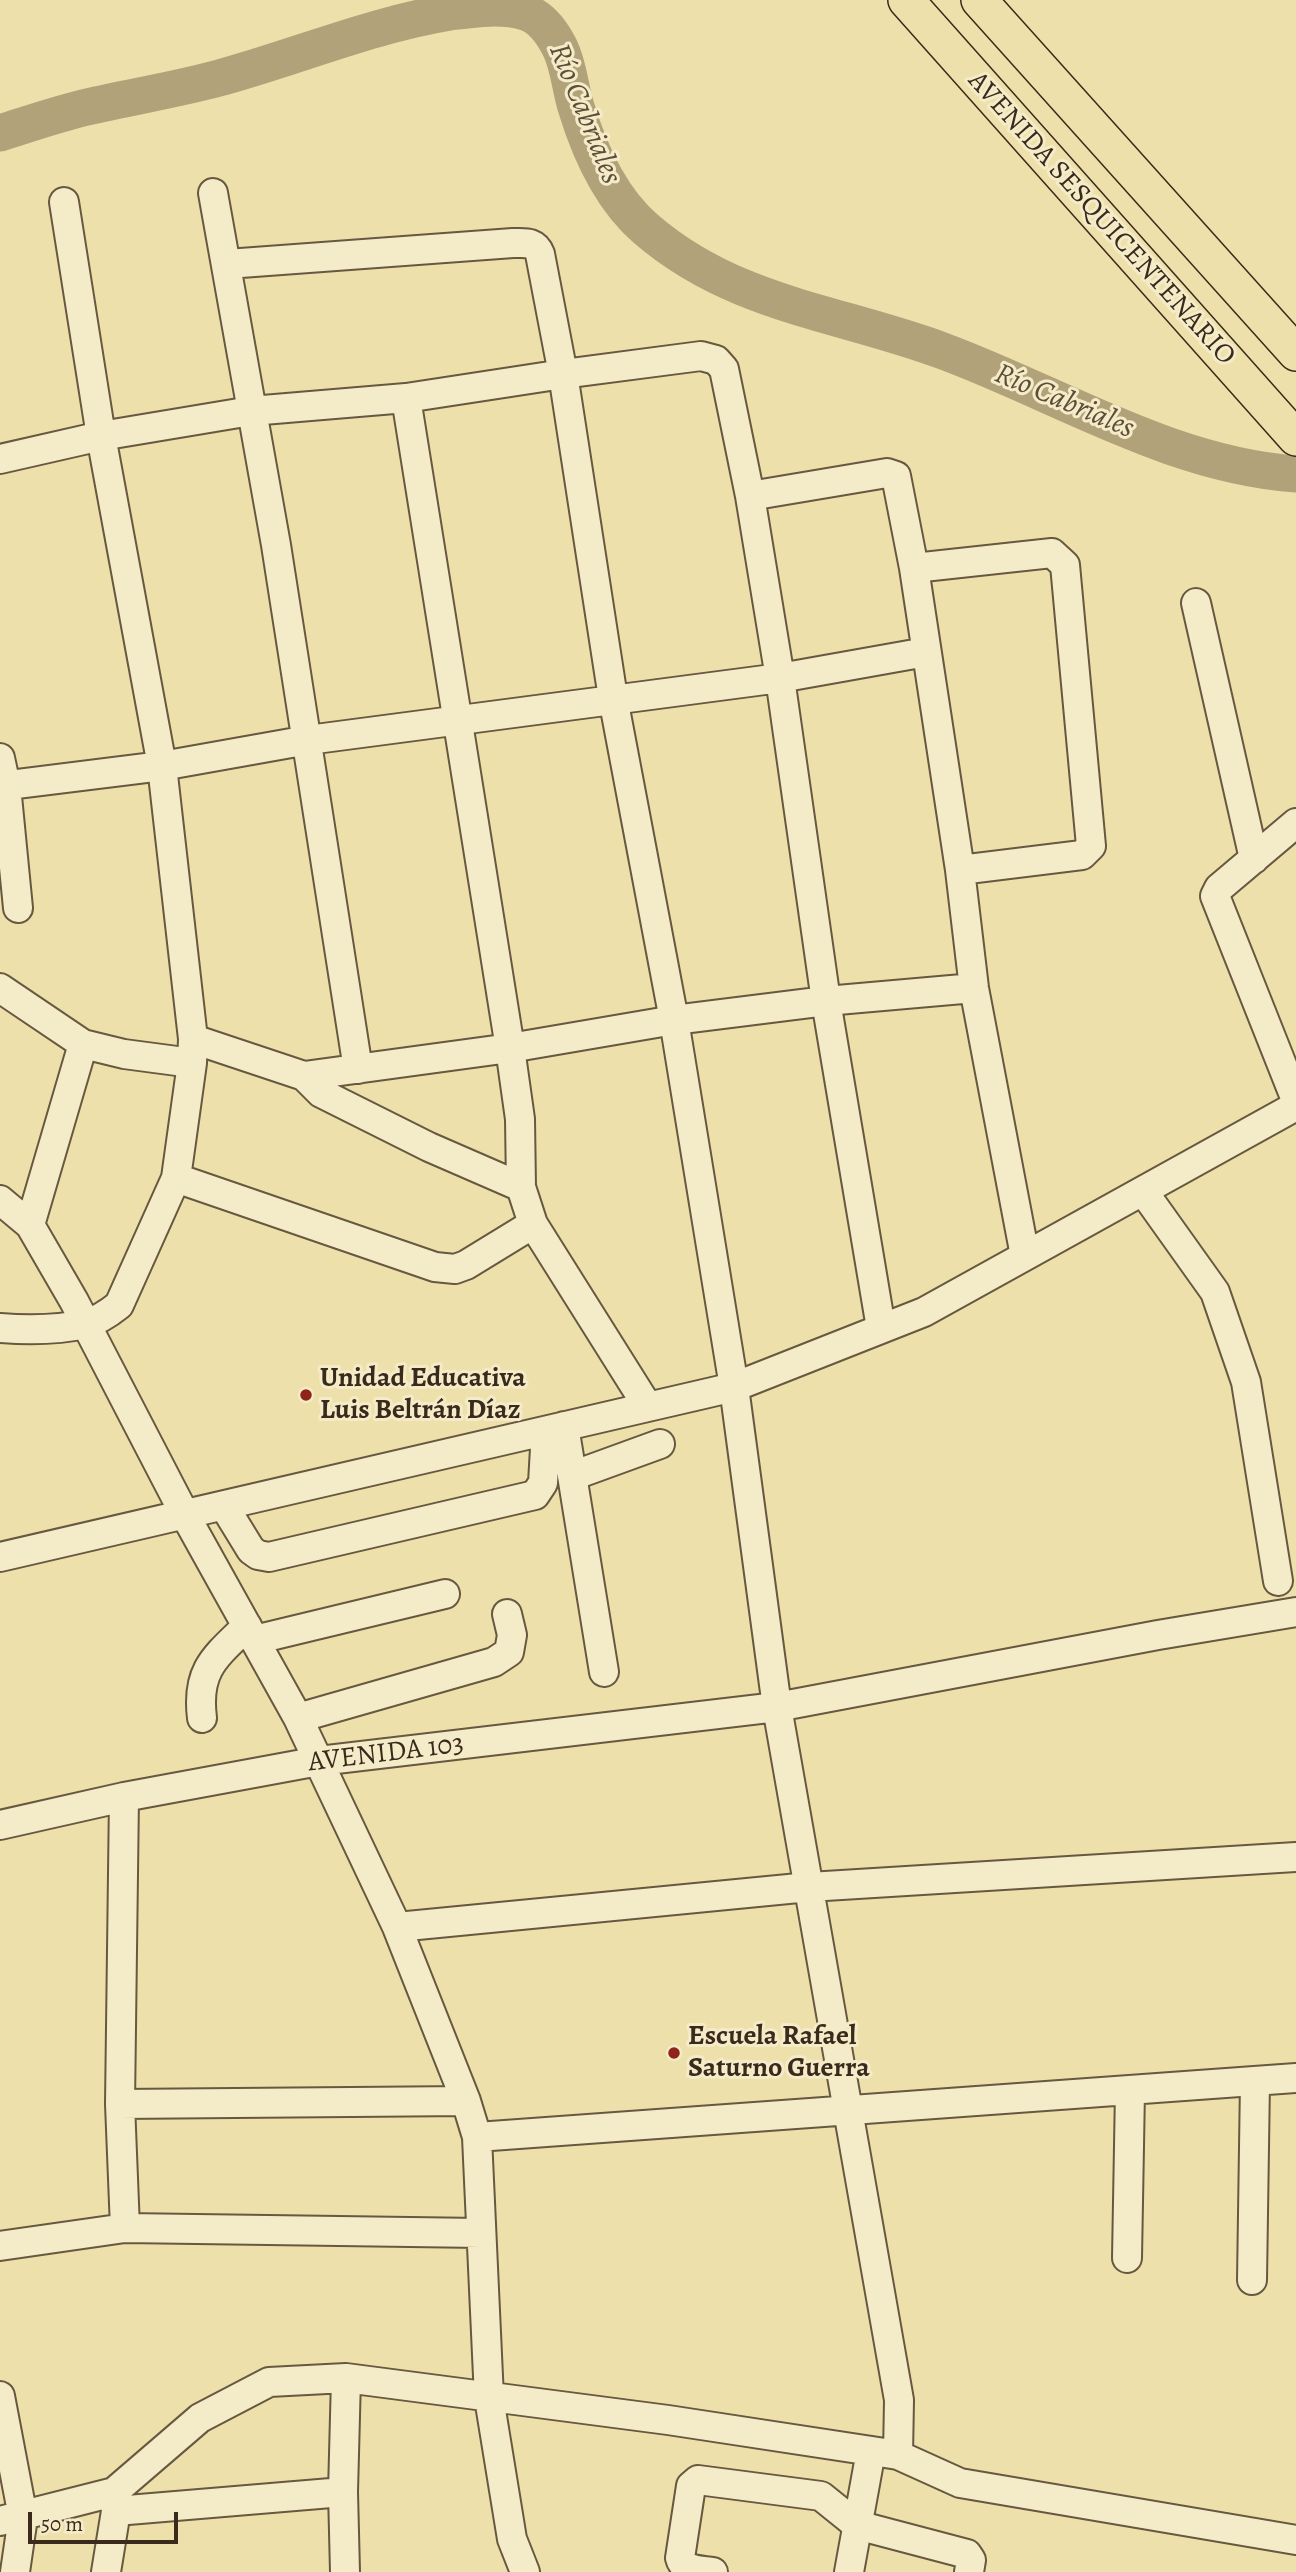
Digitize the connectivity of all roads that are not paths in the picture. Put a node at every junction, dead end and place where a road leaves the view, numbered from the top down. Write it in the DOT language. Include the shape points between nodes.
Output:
graph roads {
  1 [pos="906,0"];
  2 [pos="979,0"];
  3 [pos="214,193"];
  4 [pos="64,202"];
  5 [pos="227,264"];
  6 [pos="1296,353"];
  7 [pos="563,373"];
  8 [pos="406,398"];
  9 [pos="251,411"];
  10 [pos="101,436"];
  11 [pos="1296,438"];
  12 [pos="0,459"];
  13 [pos="750,496"];
  14 [pos="914,568"];
  15 [pos="1196,603"];
  16 [pos="926,652"];
  17 [pos="780,678"];
  18 [pos="612,698"];
  19 [pos="458,719"];
  20 [pos="308,740"];
  21 [pos="0,758"];
  22 [pos="162,766"];
  23 [pos="3,786"];
  24 [pos="1296,823"];
  25 [pos="1254,859"];
  26 [pos="960,870"];
  27 [pos="18,908"];
  28 [pos="0,988"];
  29 [pos="974,988"];
  30 [pos="826,1001"];
  31 [pos="674,1020"];
  32 [pos="83,1044"];
  33 [pos="510,1048"];
  34 [pos="193,1051"];
  35 [pos="358,1069"];
  36 [pos="304,1076"];
  37 [pos="1296,1100"];
  38 [pos="1296,1106"];
  39 [pos="176,1178"];
  40 [pos="521,1187"];
  41 [pos="1143,1191"];
  42 [pos="0,1200"];
  43 [pos="533,1224"];
  44 [pos="30,1225"];
  45 [pos="1025,1256"];
  46 [pos="86,1324"];
  47 [pos="0,1328"];
  48 [pos="881,1328"];
  49 [pos="734,1387"];
  50 [pos="648,1407"];
  51 [pos="555,1429"];
  52 [pos="660,1444"];
  53 [pos="572,1476"];
  54 [pos="224,1506"];
  55 [pos="186,1515"];
  56 [pos="0,1557"];
  57 [pos="1278,1581"];
  58 [pos="445,1594"];
  59 [pos="1296,1612"];
  60 [pos="507,1614"];
  61 [pos="251,1633"];
  62 [pos="604,1672"];
  63 [pos="777,1707"];
  64 [pos="202,1718"];
  65 [pos="298,1718"];
  66 [pos="319,1761"];
  67 [pos="124,1797"];
  68 [pos="0,1825"];
  69 [pos="1296,1857"];
  70 [pos="809,1887"];
  71 [pos="397,1927"];
  72 [pos="1296,2078"];
  73 [pos="1255,2081"];
  74 [pos="1130,2090"];
  75 [pos="467,2101"];
  76 [pos="120,2104"];
  77 [pos="847,2111"];
  78 [pos="477,2137"];
  79 [pos="125,2228"];
  80 [pos="481,2233"];
  81 [pos="0,2245"];
  82 [pos="1127,2258"];
  83 [pos="1252,2280"];
  84 [pos="346,2378"];
  85 [pos="0,2396"];
  86 [pos="489,2398"];
  87 [pos="884,2453"];
  88 [pos="343,2492"];
  89 [pos="115,2501"];
  90 [pos="11,2519"];
  91 [pos="857,2525"];
  92 [pos="1296,2540"];
  93 [pos="15,2572"];
  94 [pos="106,2572"];
  95 [pos="345,2572"];
  96 [pos="525,2572"];
  97 [pos="713,2572"];
  98 [pos="849,2572"];
  99 [pos="969,2572"];
  1 -- 11 [label="main road, AVENIDA SESQUICENTENARIO"];
  2 -- 6 [label="main road, AVENIDA SESQUICENTENARIO"];
  3 -- 5 [label="street"];
  4 -- 10 [label="street"];
  5 -- 7 [label="street" via="531,243 540,254"];
  5 -- 9 [label="street"];
  7 -- 8 [label="street"];
  7 -- 13 [label="street" via="701,356 716,360 724,369"];
  7 -- 18 [label="street"];
  8 -- 9 [label="street"];
  8 -- 19 [label="street"];
  9 -- 10 [label="street"];
  9 -- 20 [label="street"];
  10 -- 12 [label="street"];
  10 -- 22 [label="street"];
  13 -- 14 [label="street" via="892,474 900,487"];
  13 -- 17 [label="street"];
  14 -- 16 [label="street"];
  14 -- 26 [label="street" via="1052,553 1065,565 1091,846 1083,855"];
  15 -- 25 [label="street"];
  16 -- 17 [label="street"];
  16 -- 26 [label="street"];
  17 -- 18 [label="street"];
  17 -- 30 [label="street"];
  18 -- 19 [label="street"];
  18 -- 31 [label="street"];
  19 -- 20 [label="street"];
  19 -- 33 [label="street"];
  20 -- 22 [label="street"];
  20 -- 35 [label="street"];
  21 -- 23 [label="street"];
  22 -- 23 [label="street"];
  22 -- 34 [label="street"];
  23 -- 27 [label="street"];
  24 -- 25 [label="street"];
  25 -- 37 [label="street" via="1214,895"];
  26 -- 29 [label="street"];
  28 -- 32 [label="street"];
  29 -- 30 [label="street"];
  29 -- 45 [label="street"];
  30 -- 31 [label="street"];
  30 -- 48 [label="street"];
  31 -- 33 [label="street"];
  31 -- 49 [label="street"];
  32 -- 34 [label="street" via="124,1054"];
  32 -- 44 [label="street"];
  33 -- 35 [label="street"];
  33 -- 40 [label="street" via="520,1119"];
  34 -- 36 [label="street"];
  34 -- 39 [label="street"];
  35 -- 36 [label="street"];
  36 -- 40 [label="street" via="321,1093"];
  38 -- 41 [label="street"];
  39 -- 43 [label="street" via="435,1267 466,1265"];
  39 -- 46 [label="street" via="119,1306"];
  40 -- 43 [label="street"];
  41 -- 45 [label="street"];
  41 -- 57 [label="street" via="1215,1292 1246,1382"];
  42 -- 44 [label="street"];
  43 -- 50 [label="street"];
  44 -- 46 [label="street"];
  45 -- 48 [label="street" via="924,1312"];
  46 -- 47 [label="street"];
  46 -- 55 [label="street"];
  48 -- 49 [label="street"];
  49 -- 50 [label="street"];
  49 -- 63 [label="street"];
  50 -- 51 [label="street"];
  51 -- 53 [label="street"];
  51 -- 54 [label="street"];
  51 -- 54 [label="street" via="543,1483 535,1495 269,1557 250,1550"];
  52 -- 53 [label="street"];
  53 -- 62 [label="street"];
  54 -- 55 [label="street"];
  55 -- 56 [label="street"];
  55 -- 61 [label="street"];
  58 -- 61 [label="street"];
  59 -- 63 [label="street, AVENIDA 103"];
  60 -- 65 [label="street" via="512,1635 509,1652 494,1662"];
  61 -- 64 [label="street" via="215,1655 200,1696"];
  61 -- 65 [label="street"];
  63 -- 66 [label="street, AVENIDA 103"];
  63 -- 70 [label="street"];
  65 -- 66 [label="street"];
  66 -- 67 [label="street, AVENIDA 103"];
  66 -- 71 [label="street"];
  67 -- 68 [label="street, AVENIDA 103"];
  67 -- 76 [label="street"];
  69 -- 70 [label="street"];
  70 -- 71 [label="street"];
  70 -- 77 [label="street"];
  71 -- 75 [label="street"];
  72 -- 73 [label="street"];
  73 -- 74 [label="street"];
  73 -- 83 [label="street"];
  74 -- 77 [label="street"];
  74 -- 82 [label="street"];
  75 -- 76 [label="street"];
  75 -- 78 [label="street"];
  76 -- 79 [label="street"];
  77 -- 78 [label="street"];
  77 -- 87 [label="street" via="899,2400"];
  78 -- 80 [label="street"];
  79 -- 80 [label="street"];
  79 -- 81 [label="street"];
  80 -- 86 [label="street"];
  84 -- 86 [label="street"];
  84 -- 88 [label="street"];
  84 -- 89 [label="street" via="269,2382 200,2418"];
  85 -- 90 [label="street"];
  86 -- 87 [label="street"];
  86 -- 96 [label="street" via="513,2539"];
  87 -- 91 [label="street"];
  87 -- 92 [label="street" via="960,2483"];
  88 -- 89 [label="street"];
  88 -- 95 [label="street"];
  89 -- 90 [label="street"];
  89 -- 94 [label="street"];
  90 -- 93 [label="street"];
  91 -- 97 [label="street" via="821,2496 698,2480 691,2486 680,2558 686,2568"];
  91 -- 98 [label="street"];
  91 -- 99 [label="street" via="967,2554"];
}
